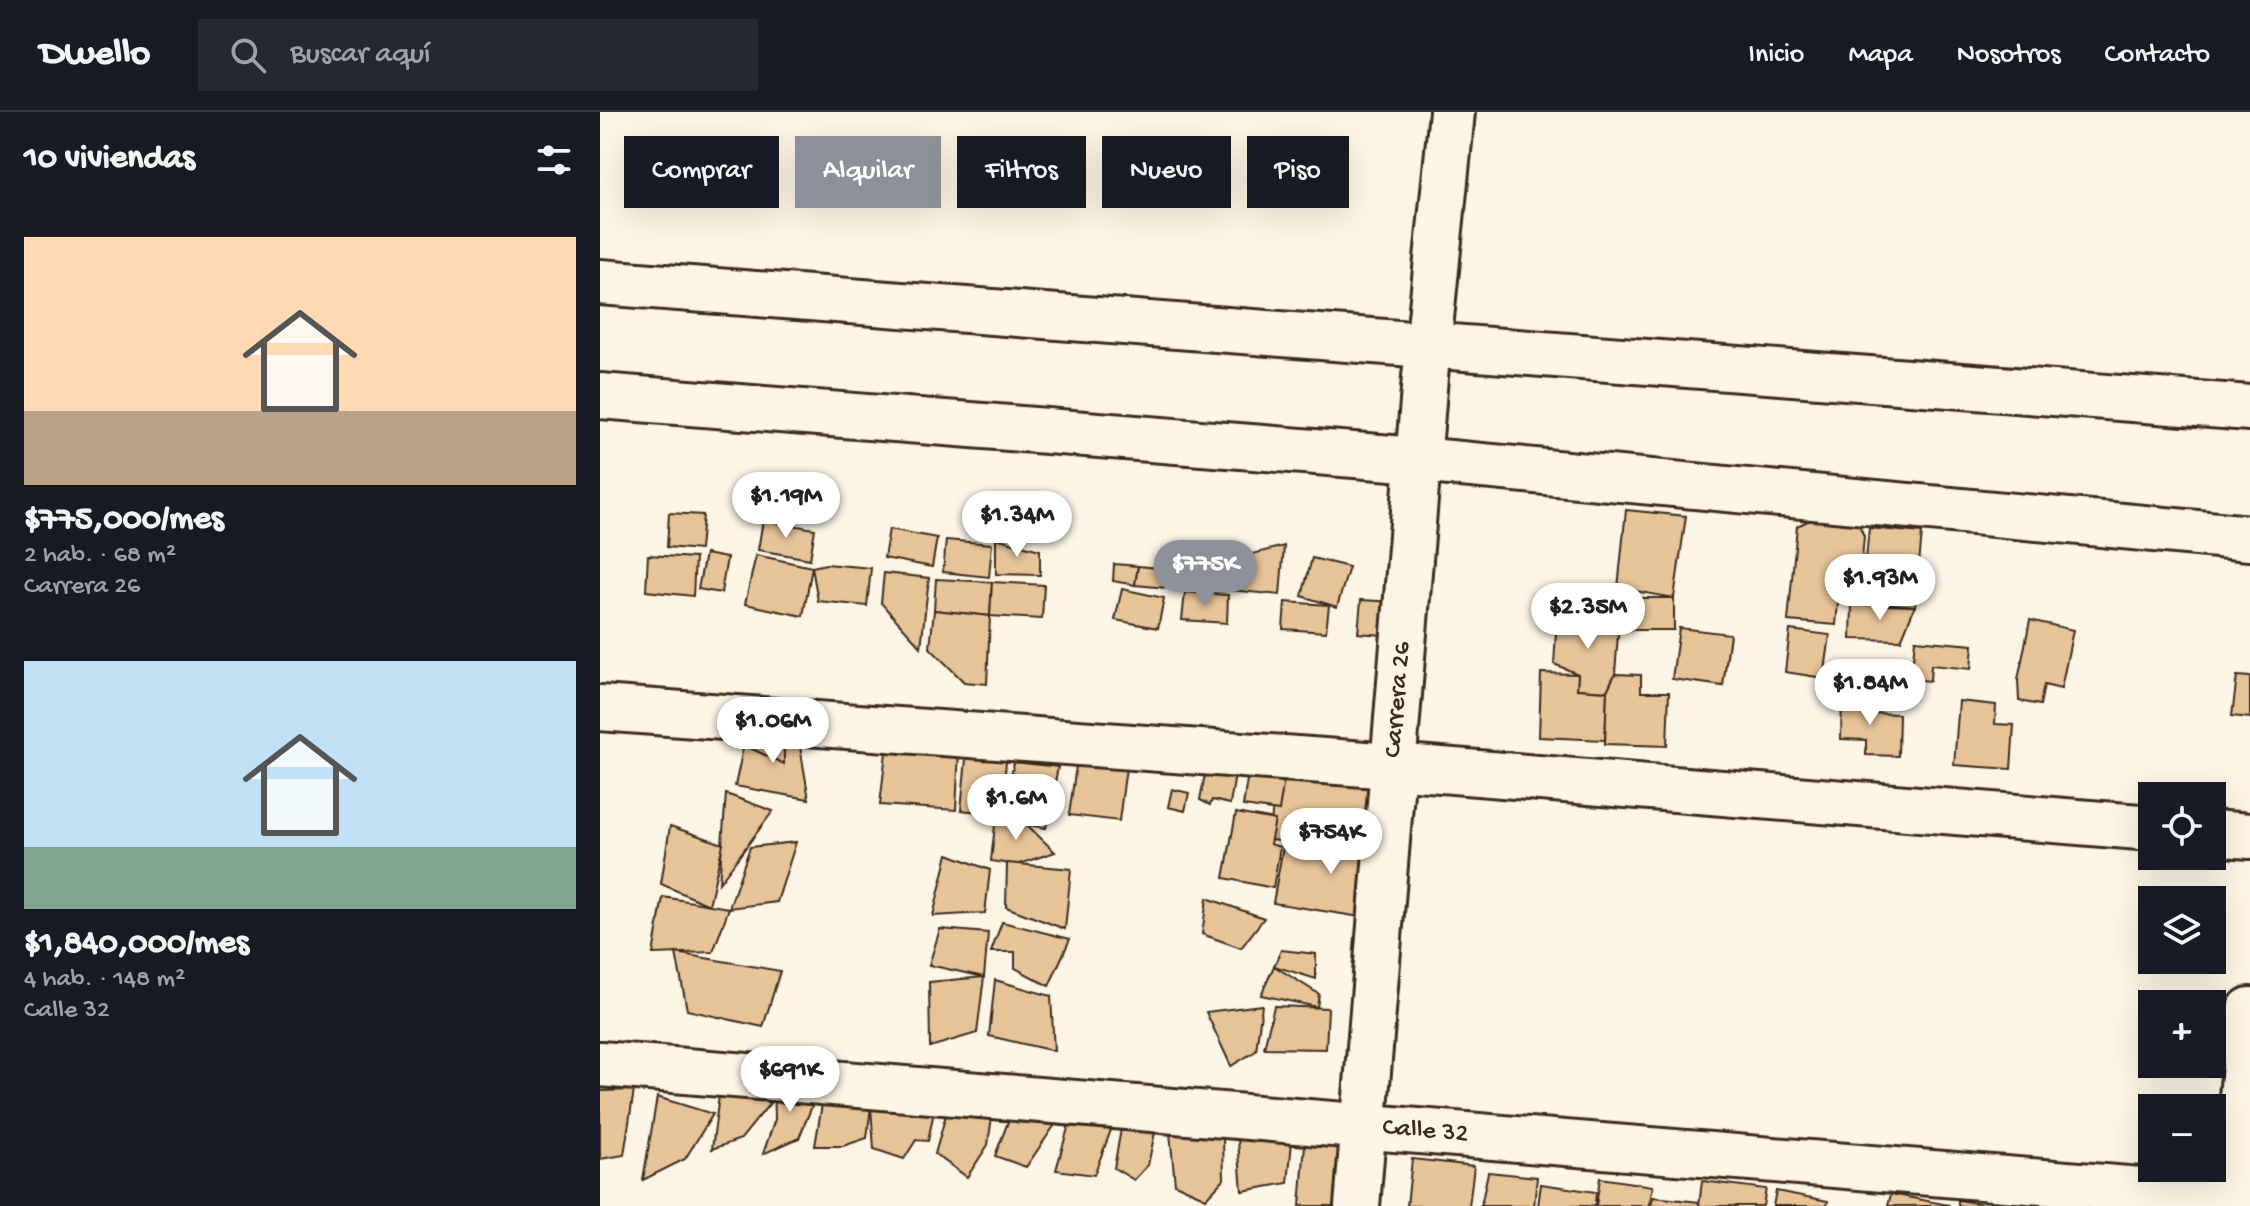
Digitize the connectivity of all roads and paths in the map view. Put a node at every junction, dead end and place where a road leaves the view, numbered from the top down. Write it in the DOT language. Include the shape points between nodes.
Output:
graph roads {
  1 [pos="1454,121"];
  2 [pos="600,282"];
  3 [pos="1426,362"];
  4 [pos="600,396"];
  5 [pos="2250,408"];
  6 [pos="1419,447"];
  7 [pos="2250,538"];
  8 [pos="600,708"];
  9 [pos="1392,766"];
  10 [pos="2138,827"];
  11 [pos="2226,834"];
  12 [pos="2250,836"];
  13 [pos="2250,1010"];
  14 [pos="600,1064"];
  15 [pos="1363,1128"];
  16 [pos="2238,1201"];
  17 [pos="1357,1206"];
  1 -- 3 [label="street, Carrera 26"];
  2 -- 3 [label="street"];
  3 -- 5 [label="street"];
  3 -- 6 [label="street, Carrera 26"];
  4 -- 6 [label="street"];
  6 -- 7 [label="street"];
  6 -- 9 [label="street, Carrera 26"];
  8 -- 9 [label="street"];
  9 -- 10 [label="street"];
  9 -- 15 [label="street, Carrera 26"];
  11 -- 12 [label="street"];
  13 -- 16 [label="street"];
  14 -- 15 [label="street, Calle 32"];
  15 -- 16 [label="street, Calle 32"];
  15 -- 17 [label="street, Carrera 26"];
}
